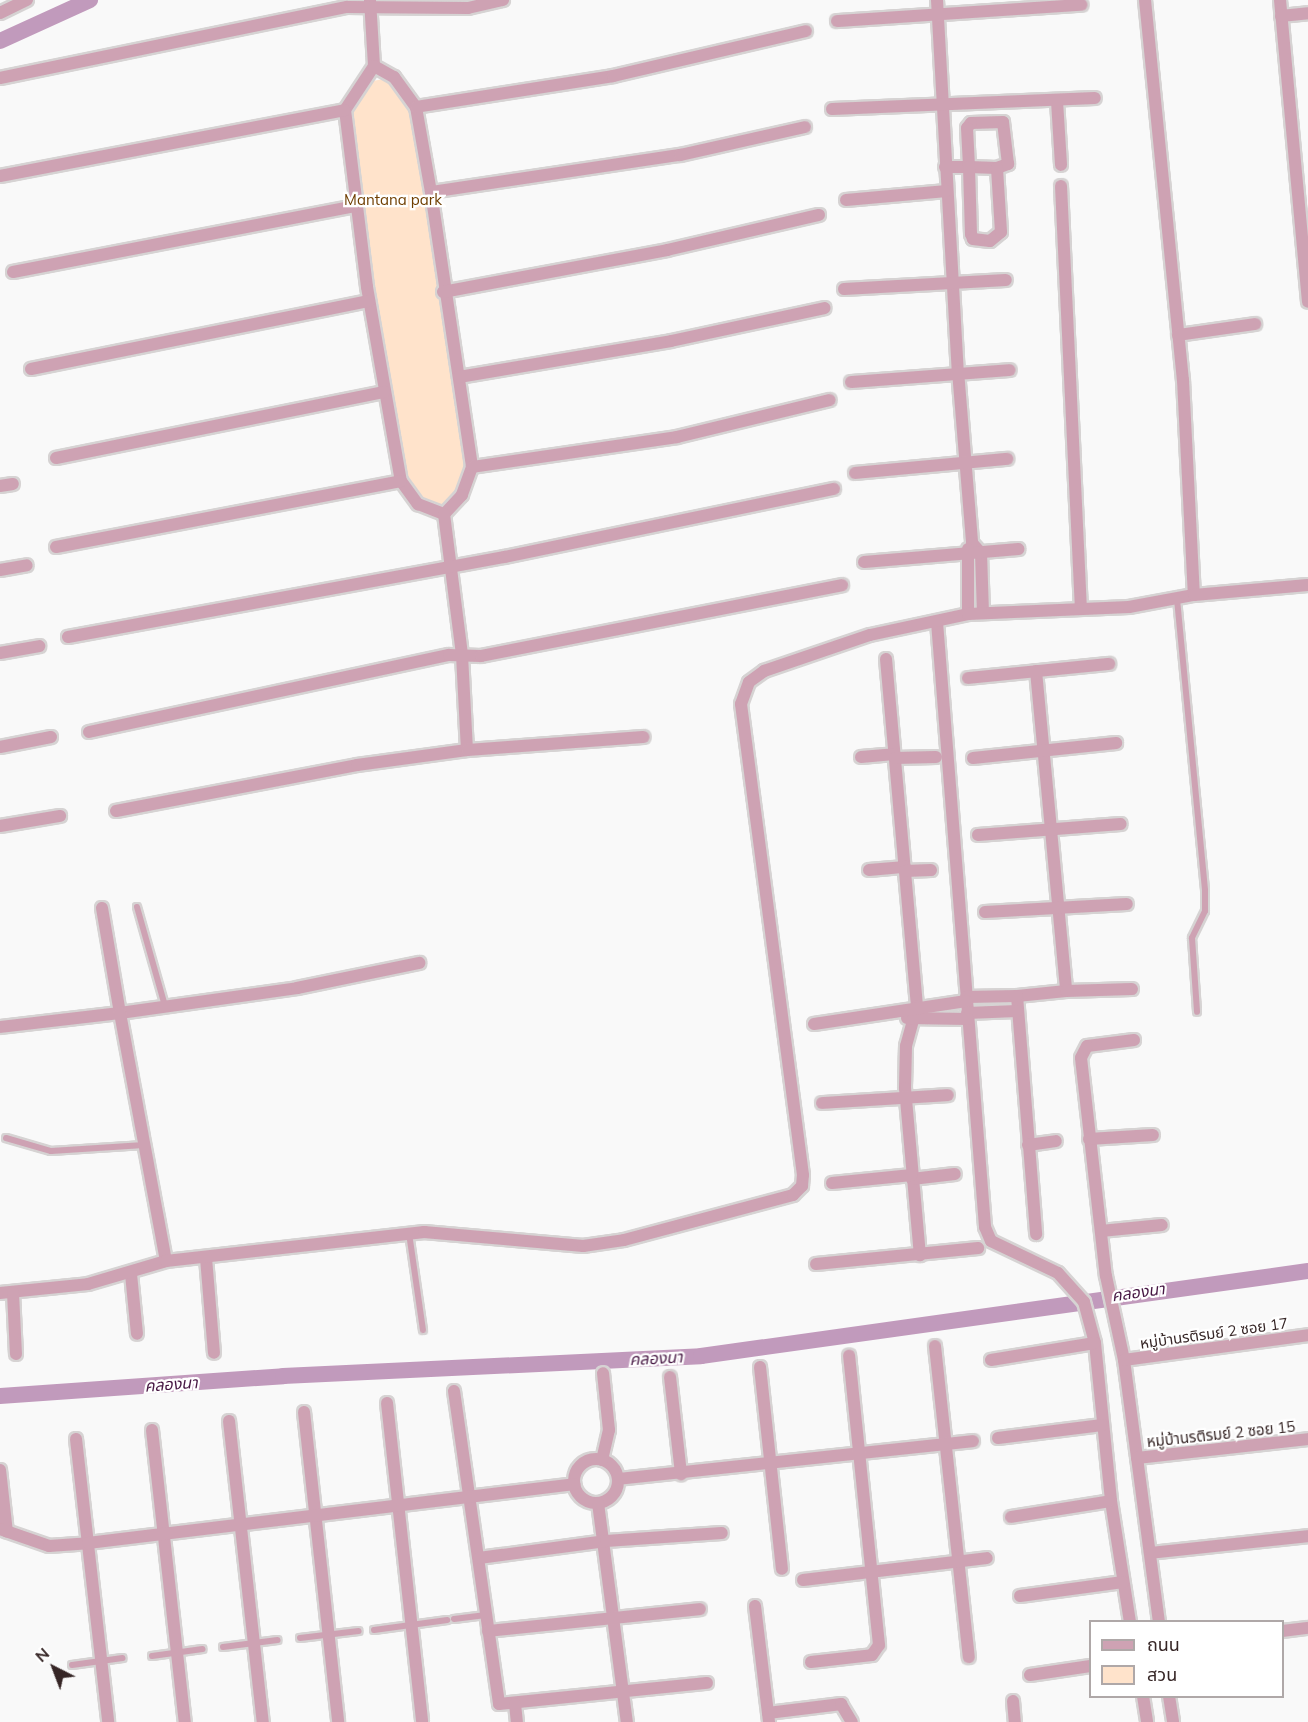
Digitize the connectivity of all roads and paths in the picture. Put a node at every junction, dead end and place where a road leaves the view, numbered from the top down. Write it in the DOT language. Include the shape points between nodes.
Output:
graph roads {
  1 [pos="27,0"];
  2 [pos="503,0"];
  3 [pos="937,0"];
  4 [pos="1145,0"];
  5 [pos="1280,0"];
  6 [pos="371,3"];
  7 [pos="1081,5"];
  8 [pos="0,13"];
  9 [pos="1308,13"];
  10 [pos="938,14"];
  11 [pos="1281,16"];
  12 [pos="837,21"];
  13 [pos="806,31"];
  14 [pos="374,66"];
  15 [pos="0,78"];
  16 [pos="1095,98"];
  17 [pos="1058,101"];
  18 [pos="940,106"];
  19 [pos="416,107"];
  20 [pos="832,109"];
  21 [pos="345,110"];
  22 [pos="805,127"];
  23 [pos="1062,165"];
  24 [pos="945,167"];
  25 [pos="969,167"];
  26 [pos="997,168"];
  27 [pos="0,176"];
  28 [pos="1061,186"];
  29 [pos="947,191"];
  30 [pos="431,192"];
  31 [pos="846,201"];
  32 [pos="355,206"];
  33 [pos="819,215"];
  34 [pos="13,272"];
  35 [pos="1006,280"];
  36 [pos="953,283"];
  37 [pos="844,290"];
  38 [pos="443,292"];
  39 [pos="369,301"];
  40 [pos="1308,302"];
  41 [pos="825,308"];
  42 [pos="1255,324"];
  43 [pos="1178,335"];
  44 [pos="31,369"];
  45 [pos="1010,370"];
  46 [pos="958,371"];
  47 [pos="459,377"];
  48 [pos="851,382"];
  49 [pos="384,392"];
  50 [pos="830,400"];
  51 [pos="56,458"];
  52 [pos="1007,459"];
  53 [pos="966,463"];
  54 [pos="472,466"];
  55 [pos="855,473"];
  56 [pos="401,481"];
  57 [pos="834,489"];
  58 [pos="444,514"];
  59 [pos="56,547"];
  60 [pos="969,549"];
  61 [pos="1018,549"];
  62 [pos="981,553"];
  63 [pos="864,562"];
  64 [pos="27,565"];
  65 [pos="448,567"];
  66 [pos="0,570"];
  67 [pos="842,585"];
  68 [pos="1308,585"];
  69 [pos="1194,595"];
  70 [pos="1177,598"];
  71 [pos="1081,609"];
  72 [pos="982,613"];
  73 [pos="968,614"];
  74 [pos="937,622"];
  75 [pos="68,637"];
  76 [pos="39,646"];
  77 [pos="0,653"];
  78 [pos="462,655"];
  79 [pos="885,659"];
  80 [pos="1108,664"];
  81 [pos="1036,671"];
  82 [pos="968,678"];
  83 [pos="89,732"];
  84 [pos="51,737"];
  85 [pos="644,737"];
  86 [pos="1116,742"];
  87 [pos="0,747"];
  88 [pos="1042,748"];
  89 [pos="467,750"];
  90 [pos="895,756"];
  91 [pos="861,757"];
  92 [pos="936,757"];
  93 [pos="973,758"];
  94 [pos="116,811"];
  95 [pos="60,816"];
  96 [pos="1121,824"];
  97 [pos="0,826"];
  98 [pos="1049,830"];
  99 [pos="978,835"];
  100 [pos="905,869"];
  101 [pos="869,870"];
  102 [pos="932,870"];
  103 [pos="1127,904"];
  104 [pos="137,907"];
  105 [pos="102,908"];
  106 [pos="1056,909"];
  107 [pos="985,912"];
  108 [pos="418,963"];
  109 [pos="1132,989"];
  110 [pos="1066,991"];
  111 [pos="1017,996"];
  112 [pos="917,1006"];
  113 [pos="165,1007"];
  114 [pos="967,1008"];
  115 [pos="1017,1011"];
  116 [pos="1197,1012"];
  117 [pos="120,1013"];
  118 [pos="900,1014"];
  119 [pos="913,1021"];
  120 [pos="0,1023"];
  121 [pos="814,1024"];
  122 [pos="1134,1040"];
  123 [pos="948,1095"];
  124 [pos="905,1098"];
  125 [pos="822,1103"];
  126 [pos="1153,1135"];
  127 [pos="6,1138"];
  128 [pos="1089,1139"];
  129 [pos="1056,1141"];
  130 [pos="146,1145"];
  131 [pos="1028,1145"];
  132 [pos="955,1174"];
  133 [pos="912,1177"];
  134 [pos="832,1183"];
  135 [pos="1162,1225"];
  136 [pos="1101,1231"];
  137 [pos="410,1233"];
  138 [pos="1036,1234"];
  139 [pos="978,1248"];
  140 [pos="920,1255"];
  141 [pos="206,1258"];
  142 [pos="166,1261"];
  143 [pos="816,1264"];
  144 [pos="131,1274"];
  145 [pos="6,1293"];
  146 [pos="423,1330"];
  147 [pos="136,1334"];
  148 [pos="1308,1335"];
  149 [pos="1095,1343"];
  150 [pos="935,1346"];
  151 [pos="214,1353"];
  152 [pos="16,1354"];
  153 [pos="849,1356"];
  154 [pos="991,1360"];
  155 [pos="1124,1360"];
  156 [pos="760,1367"];
  157 [pos="603,1372"];
  158 [pos="670,1377"];
  159 [pos="454,1391"];
  160 [pos="387,1402"];
  161 [pos="304,1412"];
  162 [pos="229,1421"];
  163 [pos="1101,1425"];
  164 [pos="152,1430"];
  165 [pos="998,1438"];
  166 [pos="76,1439"];
  167 [pos="1308,1439"];
  168 [pos="973,1441"];
  169 [pos="945,1443"];
  170 [pos="860,1453"];
  171 [pos="1137,1458"];
  172 [pos="602,1460"];
  173 [pos="771,1463"];
  174 [pos="0,1470"];
  175 [pos="681,1474"];
  176 [pos="618,1479"];
  177 [pos="574,1484"];
  178 [pos="469,1497"];
  179 [pos="1111,1501"];
  180 [pos="598,1503"];
  181 [pos="398,1507"];
  182 [pos="316,1516"];
  183 [pos="1011,1517"];
  184 [pos="241,1525"];
  185 [pos="3,1530"];
  186 [pos="722,1533"];
  187 [pos="164,1534"];
  188 [pos="1308,1536"];
  189 [pos="606,1541"];
  190 [pos="88,1543"];
  191 [pos="1150,1553"];
  192 [pos="479,1558"];
  193 [pos="987,1558"];
  194 [pos="958,1562"];
  195 [pos="782,1569"];
  196 [pos="874,1571"];
  197 [pos="803,1580"];
  198 [pos="1123,1582"];
  199 [pos="1020,1596"];
  200 [pos="755,1606"];
  201 [pos="700,1609"];
  202 [pos="486,1615"];
  203 [pos="613,1616"];
  204 [pos="1130,1620"];
  205 [pos="1159,1620"];
  206 [pos="411,1625"];
  207 [pos="1308,1629"];
  208 [pos="374,1630"];
  209 [pos="359,1631"];
  210 [pos="488,1631"];
  211 [pos="1284,1631"];
  212 [pos="329,1635"];
  213 [pos="300,1638"];
  214 [pos="278,1640"];
  215 [pos="254,1644"];
  216 [pos="223,1647"];
  217 [pos="203,1649"];
  218 [pos="177,1653"];
  219 [pos="152,1656"];
  220 [pos="969,1657"];
  221 [pos="123,1658"];
  222 [pos="101,1662"];
  223 [pos="811,1662"];
  224 [pos="72,1665"];
  225 [pos="1089,1666"];
  226 [pos="1030,1675"];
  227 [pos="706,1683"];
  228 [pos="623,1693"];
  229 [pos="1143,1698"];
  230 [pos="1169,1698"];
  231 [pos="1013,1701"];
  232 [pos="515,1704"];
  233 [pos="769,1718"];
  234 [pos="422,1721"];
  235 [pos="108,1722"];
  236 [pos="185,1722"];
  237 [pos="262,1722"];
  238 [pos="338,1722"];
  239 [pos="517,1722"];
  240 [pos="627,1722"];
  241 [pos="852,1722"];
  242 [pos="1015,1722"];
  243 [pos="1147,1722"];
  244 [pos="1173,1722"];
  1 -- 8 [label="street"];
  2 -- 6 [label="street" via="468,8"];
  3 -- 10 [label="street"];
  4 -- 43 [label="street"];
  5 -- 11 [label="street"];
  6 -- 14 [label="street"];
  6 -- 15 [label="street"];
  7 -- 10 [label="street"];
  9 -- 11 [label="street"];
  10 -- 12 [label="street"];
  10 -- 18 [label="street"];
  11 -- 40 [label="street"];
  13 -- 19 [label="street" via="613,76"];
  14 -- 19 [label="street" via="394,77"];
  14 -- 21 [label="street"];
  16 -- 17 [label="street"];
  17 -- 18 [label="street"];
  17 -- 23 [label="street"];
  18 -- 20 [label="street"];
  18 -- 24 [label="street"];
  19 -- 30 [label="street"];
  21 -- 27 [label="street"];
  21 -- 32 [label="street"];
  22 -- 30 [label="street" via="680,155"];
  24 -- 25 [label="street"];
  24 -- 29 [label="street"];
  25 -- 26 [label="street"];
  25 -- 26 [label="street" via="968,125 999,120 1005,127 1009,159"];
  25 -- 26 [label="street" via="971,234 973,239 990,241 1001,232"];
  28 -- 71 [label="street"];
  29 -- 31 [label="street"];
  29 -- 36 [label="street"];
  30 -- 38 [label="street"];
  32 -- 34 [label="street"];
  32 -- 39 [label="street"];
  33 -- 38 [label="street" via="667,250"];
  35 -- 36 [label="street"];
  36 -- 37 [label="street"];
  36 -- 46 [label="street"];
  38 -- 47 [label="street"];
  39 -- 44 [label="street"];
  39 -- 49 [label="street"];
  41 -- 47 [label="street" via="671,341"];
  42 -- 43 [label="street"];
  43 -- 69 [label="street"];
  45 -- 46 [label="street"];
  46 -- 48 [label="street"];
  46 -- 53 [label="street"];
  47 -- 54 [label="street"];
  49 -- 51 [label="street"];
  49 -- 56 [label="street"];
  50 -- 54 [label="street" via="677,436"];
  52 -- 53 [label="street"];
  53 -- 55 [label="street"];
  53 -- 60 [label="street"];
  54 -- 58 [label="street" via="462,495"];
  56 -- 58 [label="street" via="418,504"];
  56 -- 59 [label="street"];
  57 -- 65 [label="street"];
  58 -- 65 [label="street"];
  60 -- 62 [label="street"];
  60 -- 63 [label="street"];
  60 -- 73 [label="street"];
  61 -- 62 [label="street"];
  62 -- 72 [label="street"];
  64 -- 66 [label="street"];
  65 -- 75 [label="street"];
  65 -- 78 [label="street"];
  67 -- 78 [label="street" via="481,656"];
  68 -- 69 [label="street"];
  69 -- 70 [label="street"];
  70 -- 71 [label="street"];
  70 -- 116 [label="lane" via="1205,890 1205,911 1192,938"];
  71 -- 72 [label="street"];
  72 -- 73 [label="street"];
  73 -- 74 [label="street"];
  74 -- 114 [label="street"];
  74 -- 137 [label="street" via="894,628 764,671 749,682 741,704 801,1186 793,1195 624,1240 583,1246 469,1232"];
  76 -- 77 [label="street"];
  78 -- 83 [label="street"];
  78 -- 89 [label="street"];
  79 -- 90 [label="street"];
  80 -- 81 [label="street"];
  81 -- 82 [label="street"];
  81 -- 88 [label="street"];
  84 -- 87 [label="street"];
  85 -- 89 [label="street"];
  86 -- 88 [label="street"];
  88 -- 93 [label="street"];
  88 -- 98 [label="street"];
  89 -- 94 [label="street" via="357,765"];
  90 -- 91 [label="street"];
  90 -- 92 [label="street"];
  90 -- 100 [label="street"];
  95 -- 97 [label="street"];
  96 -- 98 [label="street"];
  98 -- 99 [label="street"];
  98 -- 106 [label="street"];
  100 -- 101 [label="street"];
  100 -- 102 [label="street"];
  100 -- 112 [label="street"];
  103 -- 106 [label="street"];
  104 -- 113 [label="lane"];
  105 -- 117 [label="street"];
  106 -- 107 [label="street"];
  106 -- 110 [label="street"];
  108 -- 113 [label="street" via="297,988"];
  109 -- 110 [label="street"];
  110 -- 111 [label="street"];
  111 -- 114 [label="street"];
  111 -- 115 [label="street"];
  112 -- 114 [label="street"];
  112 -- 118 [label="street"];
  112 -- 119 [label="street"];
  113 -- 117 [label="street"];
  114 -- 115 [label="street"];
  114 -- 119 [label="street"];
  114 -- 149 [label="street" via="989,1237 1069,1283 1084,1302"];
  115 -- 131 [label="street"];
  117 -- 120 [label="street"];
  117 -- 130 [label="street"];
  118 -- 119 [label="street"];
  118 -- 121 [label="street"];
  119 -- 124 [label="street" via="906,1046"];
  122 -- 128 [label="street" via="1087,1046 1083,1051"];
  123 -- 124 [label="street"];
  124 -- 125 [label="street"];
  124 -- 133 [label="street"];
  126 -- 128 [label="street"];
  127 -- 130 [label="lane" via="51,1151"];
  128 -- 136 [label="street"];
  129 -- 131 [label="street"];
  130 -- 142 [label="street" via="157,1230"];
  131 -- 138 [label="street"];
  132 -- 133 [label="street"];
  133 -- 134 [label="street"];
  133 -- 140 [label="street"];
  135 -- 136 [label="street"];
  136 -- 155 [label="street"];
  137 -- 141 [label="street"];
  137 -- 146 [label="lane"];
  139 -- 140 [label="street"];
  140 -- 143 [label="street"];
  141 -- 142 [label="street"];
  141 -- 151 [label="street"];
  142 -- 144 [label="street"];
  144 -- 145 [label="street"];
  144 -- 147 [label="street"];
  145 -- 152 [label="street"];
  148 -- 155 [label="street, หมู่บ้านรติรมย์ 2 ซอย 17"];
  149 -- 154 [label="street"];
  149 -- 163 [label="street"];
  150 -- 169 [label="street"];
  153 -- 170 [label="street"];
  155 -- 171 [label="street"];
  156 -- 173 [label="street"];
  157 -- 172 [label="street" via="609,1430"];
  158 -- 175 [label="street"];
  159 -- 178 [label="street"];
  160 -- 181 [label="street"];
  161 -- 182 [label="street"];
  162 -- 184 [label="street"];
  163 -- 165 [label="street"];
  163 -- 179 [label="street"];
  164 -- 187 [label="street"];
  166 -- 190 [label="street"];
  167 -- 171 [label="street, หมู่บ้านรติรมย์ 2 ซอย 15"];
  168 -- 169 [label="street"];
  169 -- 170 [label="street"];
  169 -- 194 [label="street"];
  170 -- 173 [label="street"];
  170 -- 196 [label="street"];
  171 -- 191 [label="street"];
  172 -- 176 [label="street"];
  172 -- 177 [label="street" via="585,1462"];
  173 -- 175 [label="street"];
  173 -- 195 [label="street"];
  174 -- 185 [label="street"];
  175 -- 176 [label="street"];
  176 -- 180 [label="street" via="613,1495"];
  177 -- 178 [label="street"];
  177 -- 180 [label="street" via="582,1499"];
  178 -- 181 [label="street"];
  178 -- 192 [label="street"];
  179 -- 183 [label="street"];
  179 -- 198 [label="street"];
  180 -- 189 [label="street"];
  181 -- 182 [label="street"];
  181 -- 206 [label="street"];
  182 -- 184 [label="street"];
  182 -- 212 [label="street"];
  184 -- 187 [label="street"];
  184 -- 215 [label="street"];
  185 -- 190 [label="street" via="49,1546"];
  186 -- 189 [label="street"];
  187 -- 190 [label="street"];
  187 -- 218 [label="street"];
  188 -- 191 [label="street"];
  189 -- 192 [label="street"];
  189 -- 203 [label="street"];
  190 -- 222 [label="street"];
  191 -- 205 [label="street"];
  192 -- 202 [label="street"];
  193 -- 194 [label="street"];
  194 -- 196 [label="street"];
  194 -- 220 [label="street"];
  196 -- 197 [label="street"];
  196 -- 223 [label="street" via="878,1652"];
  198 -- 199 [label="street"];
  198 -- 204 [label="street"];
  200 -- 233 [label="street"];
  201 -- 203 [label="street"];
  202 -- 206 [label="lane"];
  202 -- 210 [label="street"];
  203 -- 210 [label="street"];
  203 -- 228 [label="street"];
  206 -- 208 [label="lane"];
  206 -- 234 [label="street"];
  207 -- 211 [label="street"];
  209 -- 212 [label="lane"];
  210 -- 232 [label="street" via="497,1700 503,1705"];
  212 -- 213 [label="lane"];
  212 -- 238 [label="street"];
  214 -- 215 [label="lane"];
  215 -- 216 [label="lane"];
  215 -- 237 [label="street"];
  217 -- 218 [label="lane"];
  218 -- 219 [label="lane"];
  218 -- 236 [label="street"];
  221 -- 222 [label="lane"];
  222 -- 224 [label="lane"];
  222 -- 235 [label="street"];
  225 -- 226 [label="street"];
  227 -- 228 [label="street"];
  228 -- 232 [label="street"];
  228 -- 240 [label="street"];
  229 -- 243 [label="street"];
  230 -- 244 [label="street"];
  231 -- 242 [label="street"];
  232 -- 239 [label="street"];
  233 -- 241 [label="street" via="841,1704"];
}
